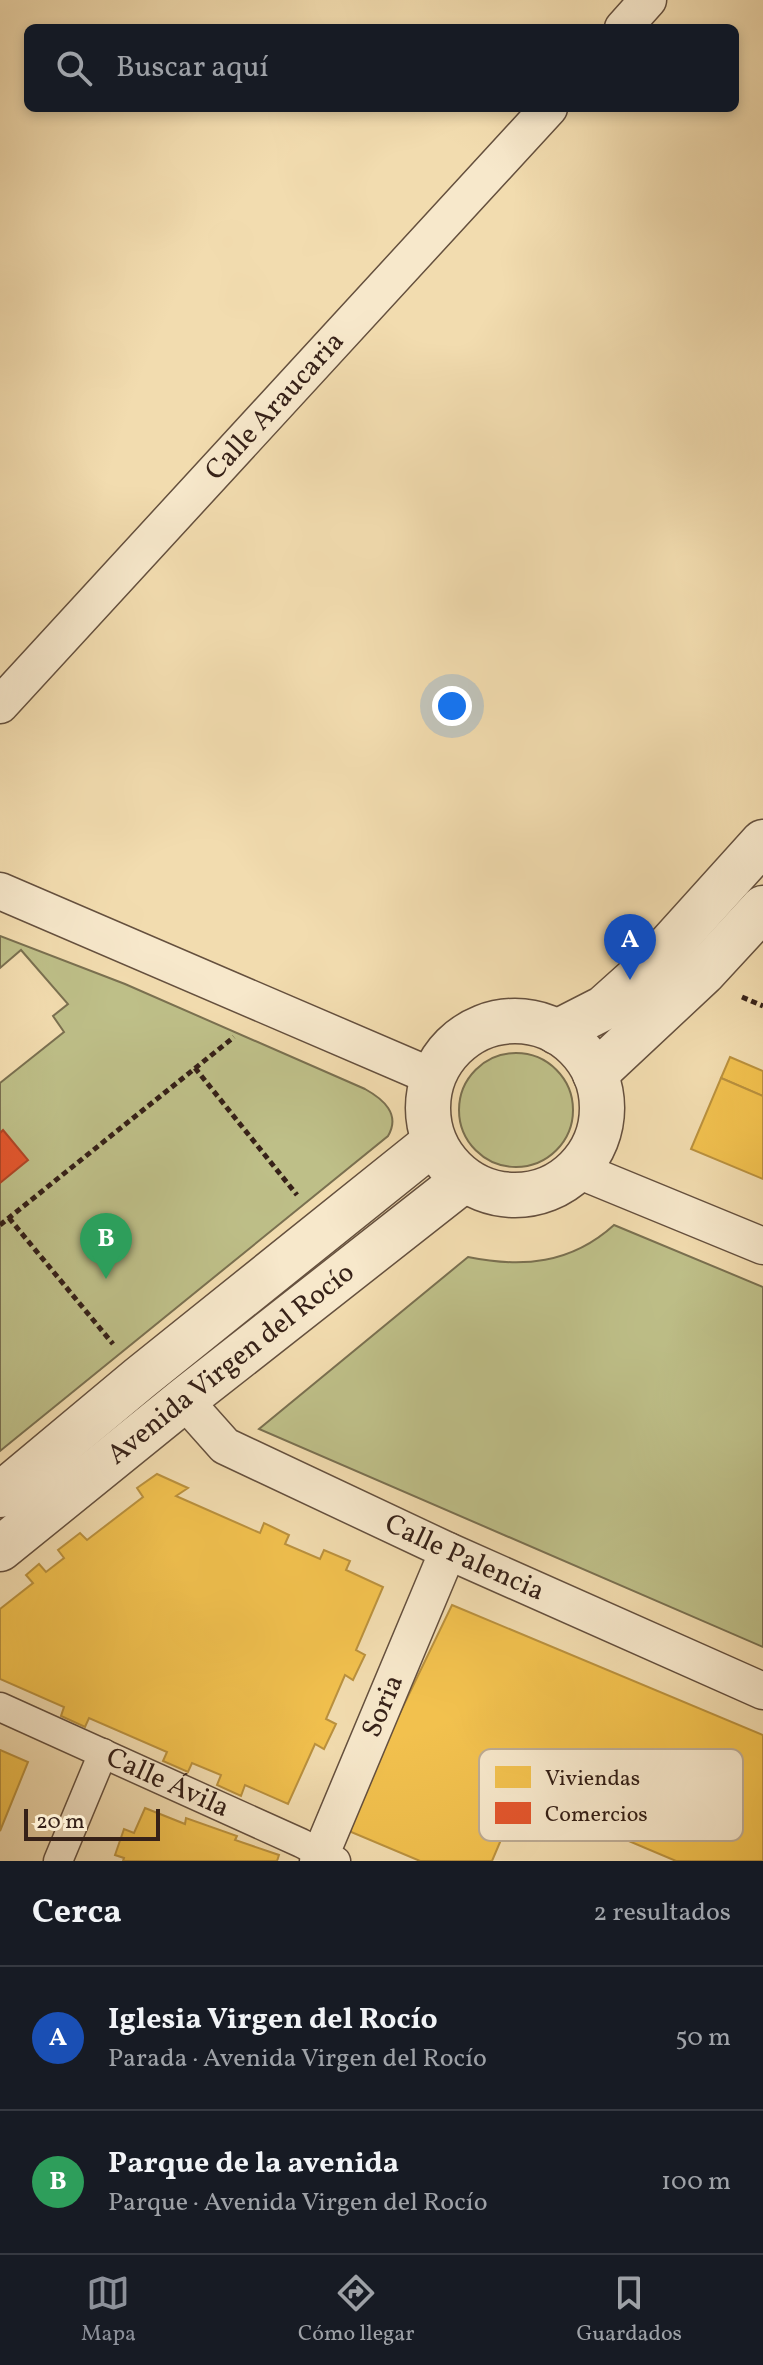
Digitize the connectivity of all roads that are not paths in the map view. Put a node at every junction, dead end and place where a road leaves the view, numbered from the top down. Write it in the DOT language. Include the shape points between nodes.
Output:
graph roads {
  1 [pos="648,0"];
  2 [pos="627,24"];
  3 [pos="545,112"];
  4 [pos="0,705"];
  5 [pos="763,842"];
  6 [pos="0,891"];
  7 [pos="763,908"];
  8 [pos="557,1032"];
  9 [pos="595,1074"];
  10 [pos="433,1077"];
  11 [pos="434,1142"];
  12 [pos="578,1170"];
  13 [pos="464,1180"];
  14 [pos="763,1246"];
  15 [pos="184,1400"];
  16 [pos="0,1495"];
  17 [pos="0,1549"];
  18 [pos="448,1551"];
  19 [pos="763,1691"];
  20 [pos="0,1707"];
  21 [pos="103,1753"];
  22 [pos="325,1859"];
  23 [pos="58,1861"];
  1 -- 2 [label="street"];
  3 -- 4 [label="street, Calle Araucaria"];
  5 -- 8 [label="street" via="652,965 604,1008"];
  6 -- 10 [label="street"];
  7 -- 9 [label="street" via="703,973"];
  8 -- 9 [label="street" via="586,1057"];
  8 -- 10 [label="street" via="516,1020 475,1030 457,1042"];
  9 -- 12 [label="street" via="602,1124"];
  10 -- 11 [label="street" via="428,1109"];
  11 -- 13 [label="street"];
  11 -- 16 [label="street, Avenida Virgen del Rocío"];
  12 -- 13 [label="street" via="532,1195 480,1189"];
  12 -- 14 [label="street"];
  13 -- 15 [label="street, Avenida Virgen del Rocío"];
  15 -- 17 [label="street, Avenida Virgen del Rocío"];
  15 -- 18 [label="street, Calle Palencia" via="225,1446"];
  18 -- 19 [label="street, Calle Palencia"];
  18 -- 22 [label="street, Soria"];
  20 -- 21 [label="street, Calle Ávila"];
  21 -- 22 [label="street, Calle Ávila" via="301,1843"];
  21 -- 23 [label="street"];
}
